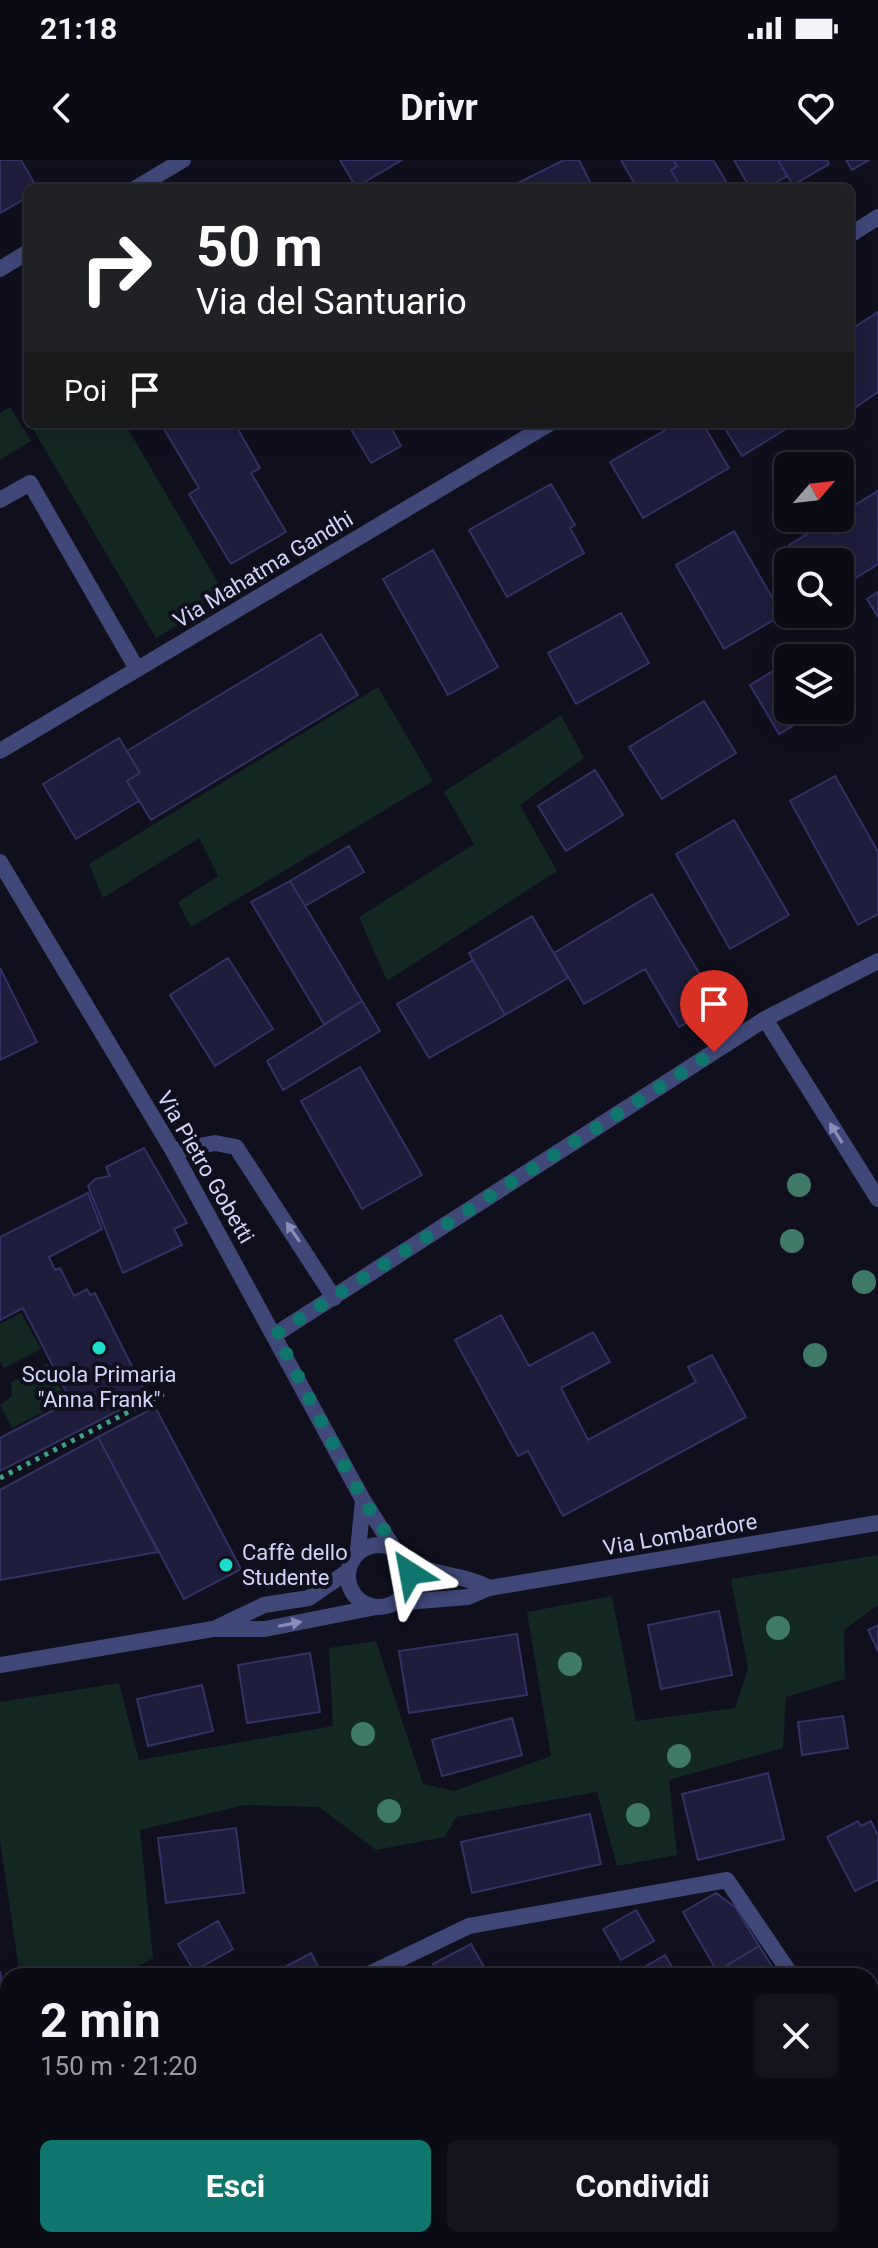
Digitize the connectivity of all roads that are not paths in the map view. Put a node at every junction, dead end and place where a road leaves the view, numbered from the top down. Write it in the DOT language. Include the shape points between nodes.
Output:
graph roads {
  1 [pos="183,160"];
  2 [pos="143,184"];
  3 [pos="878,217"];
  4 [pos="854,232"];
  5 [pos="24,254"];
  6 [pos="0,269"];
  7 [pos="542,428"];
  8 [pos="0,500"];
  9 [pos="137,669"];
  10 [pos="0,751"];
  11 [pos="0,862"];
  12 [pos="878,961"];
  13 [pos="765,1019"];
  14 [pos="173,1151"];
  15 [pos="878,1199"];
  16 [pos="334,1298"];
  17 [pos="276,1334"];
  18 [pos="363,1500"];
  19 [pos="878,1523"];
  20 [pos="393,1547"];
  21 [pos="358,1551"];
  22 [pos="407,1562"];
  23 [pos="347,1572"];
  24 [pos="489,1588"];
  25 [pos="394,1603"];
  26 [pos="376,1607"];
  27 [pos="213,1629"];
  28 [pos="0,1665"];
  29 [pos="382,1968"];
  30 [pos="787,1968"];
  1 -- 2 [label="street"];
  3 -- 4 [label="street"];
  5 -- 6 [label="street"];
  7 -- 9 [label="street, Via Mahatma Gandhi"];
  8 -- 9 [label="street" via="30,483"];
  9 -- 10 [label="street, Via Mahatma Gandhi"];
  11 -- 14 [label="street, Via Pietro Gobetti"];
  12 -- 13 [label="street"];
  15 -- 13 [label="street, one-way"];
  13 -- 16 [label="street"];
  16 -- 14 [label="street, one-way" via="236,1147 215,1143"];
  14 -- 17 [label="street, Via Pietro Gobetti"];
  16 -- 17 [label="street"];
  17 -- 18 [label="street, Via Pietro Gobetti"];
  18 -- 20 [label="street, Via Pietro Gobetti"];
  18 -- 21 [label="street"];
  19 -- 24 [label="street, Via Lombardore"];
  20 -- 21 [label="street" via="375,1544"];
  20 -- 22 [label="street"];
  21 -- 23 [label="street"];
  22 -- 24 [label="street, Via Lombardore"];
  22 -- 25 [label="street" via="409,1585"];
  23 -- 26 [label="street" via="353,1594"];
  23 -- 27 [label="street" via="309,1598 264,1605"];
  24 -- 25 [label="street, Via Lombardore" via="468,1597"];
  25 -- 26 [label="street"];
  27 -- 26 [label="street, one-way" via="265,1629"];
  27 -- 28 [label="street"];
  29 -- 30 [label="street" via="469,1926 727,1880"];
}
